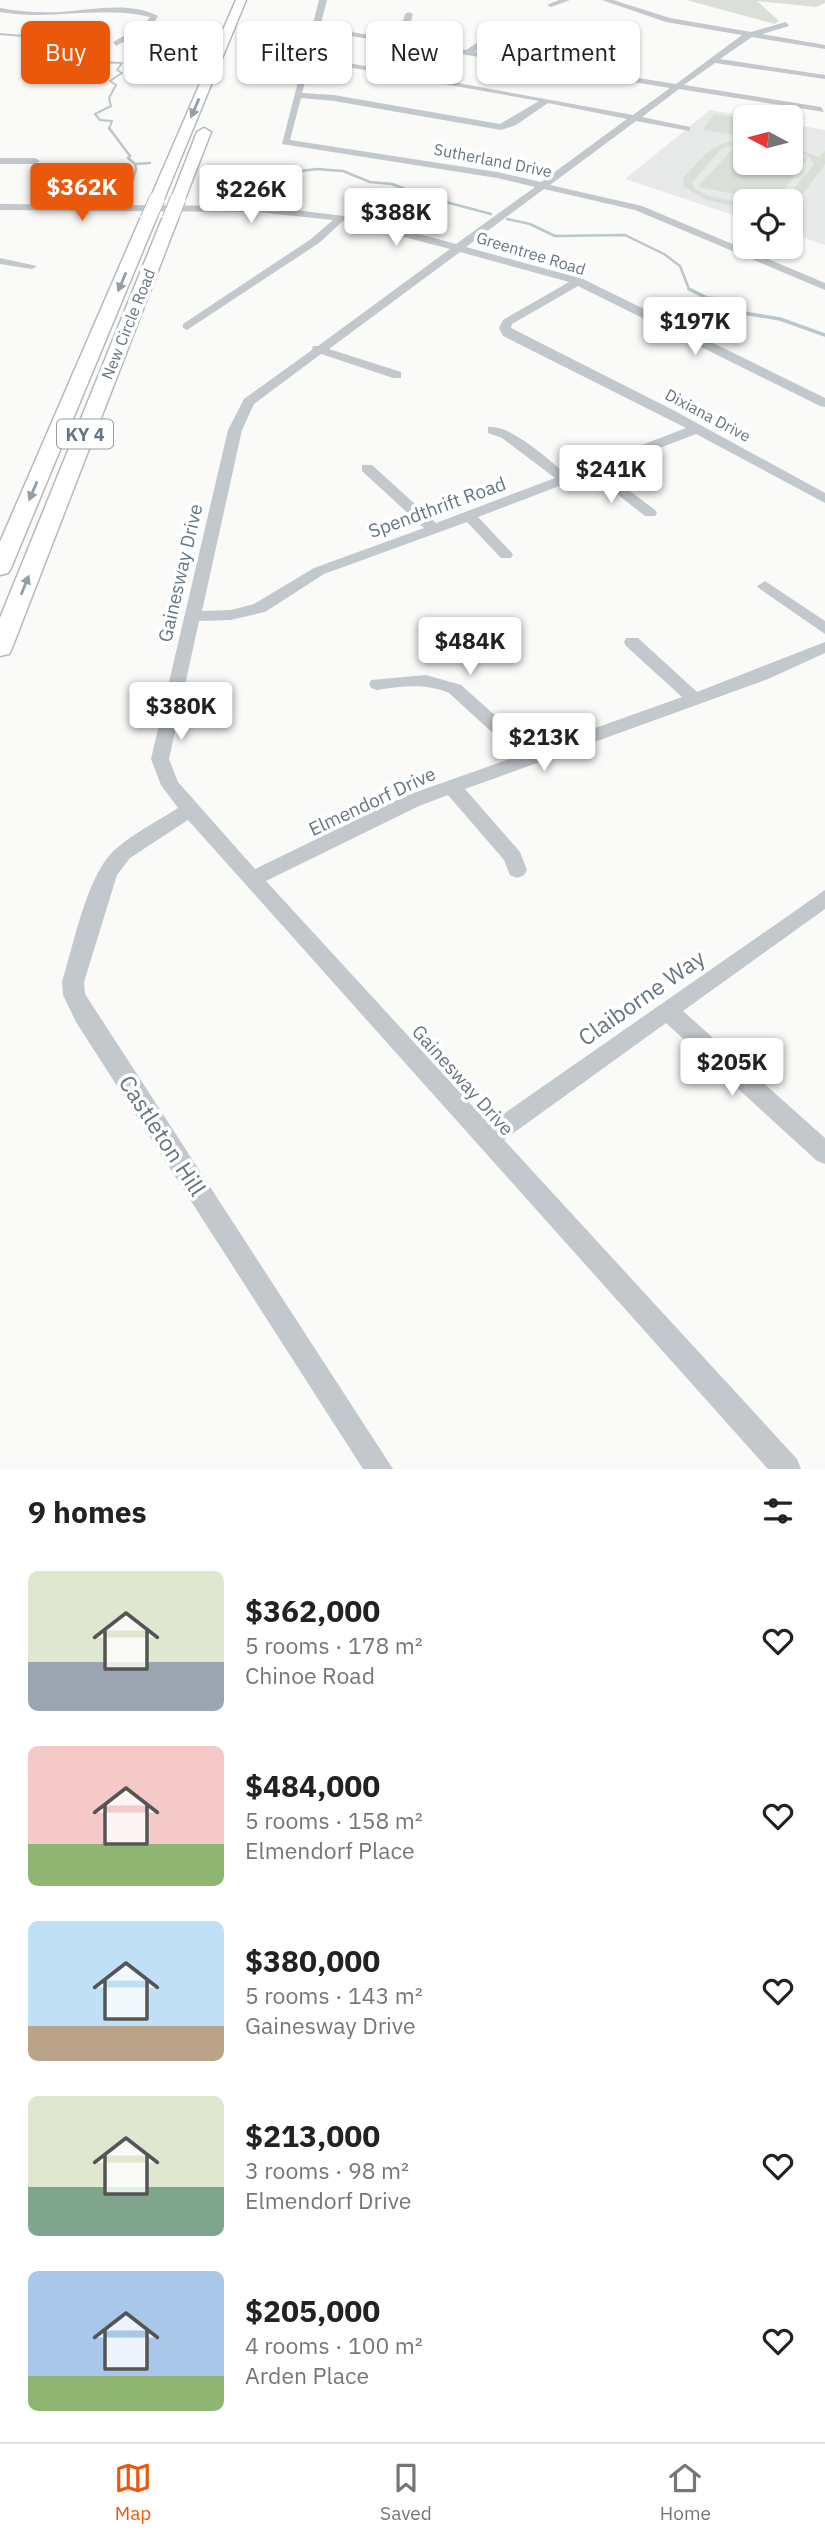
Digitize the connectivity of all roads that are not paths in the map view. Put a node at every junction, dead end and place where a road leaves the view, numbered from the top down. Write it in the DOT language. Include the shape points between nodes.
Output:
graph roads {
  1 [pos="241,0"];
  2 [pos="323,0"];
  3 [pos="566,0"];
  4 [pos="607,0"];
  5 [pos="551,5"];
  6 [pos="0,10"];
  7 [pos="409,14"];
  8 [pos="318,21"];
  9 [pos="407,21"];
  10 [pos="786,24"];
  11 [pos="751,34"];
  12 [pos="116,44"];
  13 [pos="477,46"];
  14 [pos="825,47"];
  15 [pos="463,52"];
  16 [pos="467,53"];
  17 [pos="477,55"];
  18 [pos="714,60"];
  19 [pos="352,66"];
  20 [pos="825,77"];
  21 [pos="640,81"];
  22 [pos="302,84"];
  23 [pos="677,87"];
  24 [pos="299,95"];
  25 [pos="547,100"];
  26 [pos="821,110"];
  27 [pos="211,116"];
  28 [pos="634,119"];
  29 [pos="687,129"];
  30 [pos="0,161"];
  31 [pos="34,161"];
  32 [pos="543,185"];
  33 [pos="263,192"];
  34 [pos="0,207"];
  35 [pos="12,207"];
  36 [pos="372,207"];
  37 [pos="257,209"];
  38 [pos="160,211"];
  39 [pos="341,218"];
  40 [pos="2,219"];
  41 [pos="354,220"];
  42 [pos="457,248"];
  43 [pos="0,261"];
  44 [pos="33,266"];
  45 [pos="579,281"];
  46 [pos="825,287"];
  47 [pos="187,326"];
  48 [pos="317,349"];
  49 [pos="397,375"];
  50 [pos="825,403"];
  51 [pos="696,429"];
  52 [pos="493,430"];
  53 [pos="367,468"];
  54 [pos="593,469"];
  55 [pos="566,480"];
  56 [pos="825,480"];
  57 [pos="808,489"];
  58 [pos="825,499"];
  59 [pos="650,513"];
  60 [pos="469,516"];
  61 [pos="434,529"];
  62 [pos="506,555"];
  63 [pos="0,568"];
  64 [pos="765,586"];
  65 [pos="193,616"];
  66 [pos="825,629"];
  67 [pos="632,642"];
  68 [pos="825,647"];
  69 [pos="0,648"];
  70 [pos="377,684"];
  71 [pos="695,700"];
  72 [pos="530,757"];
  73 [pos="453,787"];
  74 [pos="190,810"];
  75 [pos="517,870"];
  76 [pos="252,879"];
  77 [pos="824,901"];
  78 [pos="668,1011"];
  79 [pos="487,1139"];
  80 [pos="825,1153"];
  81 [pos="379,1469"];
  82 [pos="787,1469"];
  1 -- 38 [label="highway, New Circle Road / KY 4, one-way"];
  2 -- 8 [label="street, Sutherland Drive"];
  3 -- 5 [label="street"];
  4 -- 11 [label="street" via="669,20"];
  6 -- 12 [label="street" via="51,14 118,6 154,16"];
  7 -- 9 [label="street"];
  10 -- 11 [label="street, Gainesway Drive"];
  11 -- 14 [label="street"];
  11 -- 18 [label="street, Gainesway Drive"];
  13 -- 16 [label="street"];
  15 -- 16 [label="street"];
  16 -- 17 [label="street"];
  18 -- 20 [label="street"];
  18 -- 23 [label="street, Gainesway Drive"];
  19 -- 25 [label="street"];
  21 -- 23 [label="street"];
  22 -- 24 [label="street, Sutherland Drive"];
  23 -- 26 [label="street"];
  23 -- 28 [label="street, Gainesway Drive"];
  24 -- 25 [label="street" via="501,127"];
  24 -- 32 [label="street, Sutherland Drive" via="285,142"];
  25 -- 28 [label="street"];
  27 -- 38 [label="highway, New Circle Road / KY 4, bridge" via="178,199"];
  28 -- 29 [label="street"];
  28 -- 32 [label="street, Gainesway Drive"];
  30 -- 31 [label="street"];
  32 -- 42 [label="street, Gainesway Drive"];
  32 -- 46 [label="street, Sutherland Drive" via="648,211"];
  33 -- 37 [label="street"];
  34 -- 35 [label="street, Greentree Road"];
  35 -- 38 [label="street, Greentree Road"];
  35 -- 40 [label="street"];
  36 -- 41 [label="street"];
  37 -- 38 [label="street, Greentree Road"];
  37 -- 39 [label="street, Greentree Road"];
  38 -- 63 [label="highway, New Circle Road / KY 4, one-way"];
  69 -- 38 [label="highway, New Circle Road / KY 4, one-way"];
  39 -- 41 [label="street, Greentree Road"];
  39 -- 47 [label="street" via="315,241"];
  41 -- 42 [label="street, Greentree Road"];
  42 -- 45 [label="street, Greentree Road"];
  42 -- 48 [label="street, Gainesway Drive"];
  43 -- 44 [label="street"];
  45 -- 50 [label="street, Greentree Road"];
  45 -- 51 [label="street, Dixiana Drive" via="507,322 507,332"];
  48 -- 49 [label="street"];
  48 -- 65 [label="street, Gainesway Drive" via="255,396 240,416"];
  51 -- 54 [label="street, Spendthrift Road"];
  51 -- 57 [label="street, Dixiana Drive"];
  52 -- 55 [label="street" via="508,435"];
  53 -- 61 [label="street"];
  54 -- 55 [label="street, Spendthrift Road"];
  54 -- 59 [label="street"];
  55 -- 60 [label="street, Spendthrift Road"];
  56 -- 57 [label="street"];
  57 -- 58 [label="street, Dixiana Drive"];
  60 -- 61 [label="street, Spendthrift Road"];
  60 -- 62 [label="street"];
  61 -- 65 [label="street, Spendthrift Road" via="319,571 246,613"];
  64 -- 66 [label="street"];
  65 -- 74 [label="street, Gainesway Drive" via="159,759 170,785"];
  67 -- 71 [label="street"];
  68 -- 71 [label="street, Elmendorf Drive"];
  70 -- 72 [label="street" via="440,682 465,698"];
  71 -- 72 [label="street, Elmendorf Drive"];
  72 -- 73 [label="street, Elmendorf Drive"];
  73 -- 75 [label="street" via="513,857"];
  73 -- 76 [label="street, Elmendorf Drive" via="412,801"];
  74 -- 76 [label="street, Gainesway Drive"];
  74 -- 81 [label="street, Castleton Hill" via="123,853 110,870 76,967 74,995"];
  76 -- 79 [label="street, Gainesway Drive"];
  77 -- 78 [label="street, Claiborne Way"];
  78 -- 79 [label="street, Claiborne Way"];
  78 -- 80 [label="street"];
  79 -- 82 [label="street, Gainesway Drive"];
}
